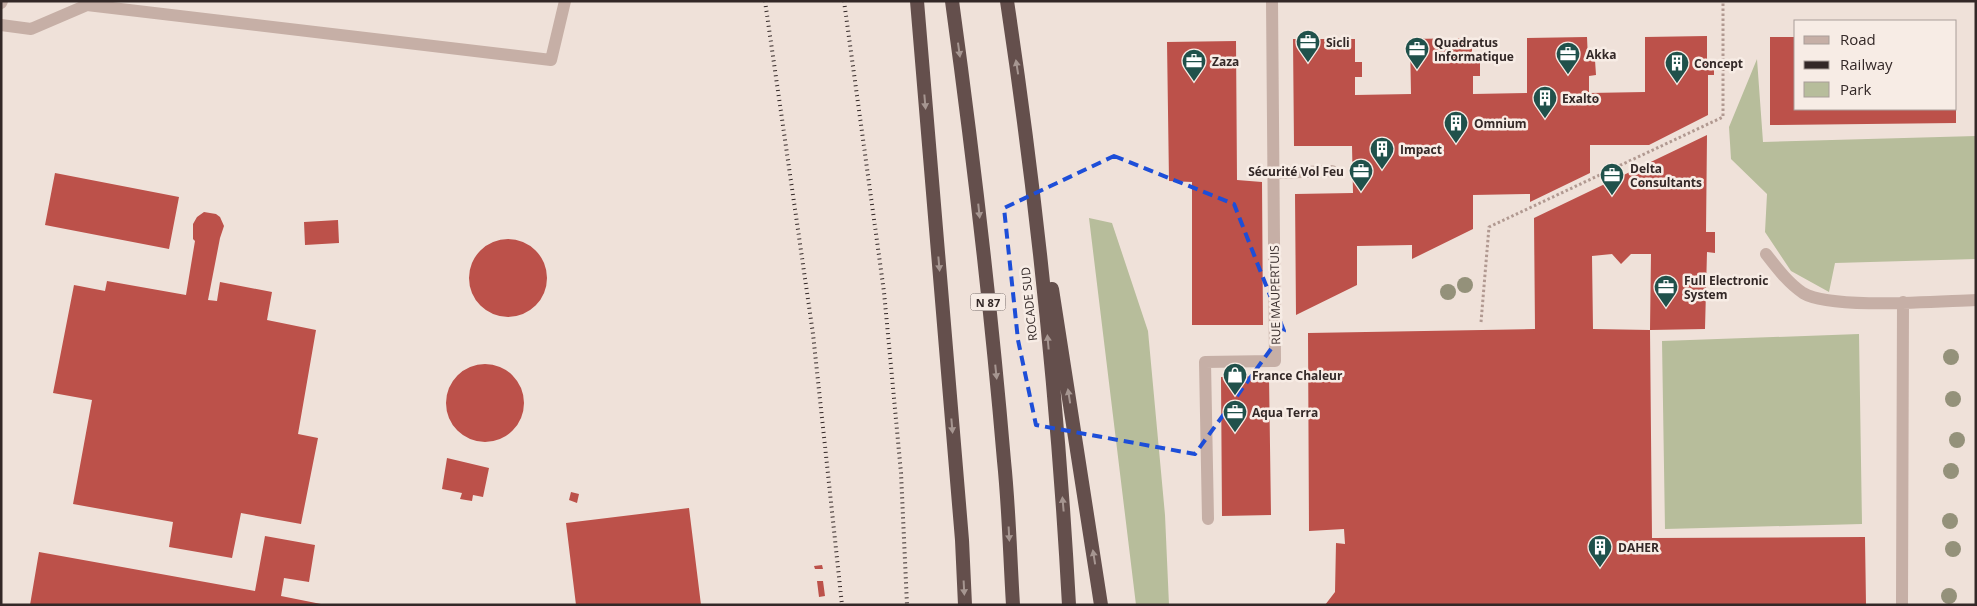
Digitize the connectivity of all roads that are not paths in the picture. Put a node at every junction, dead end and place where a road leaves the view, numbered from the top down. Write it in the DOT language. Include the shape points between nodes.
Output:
graph roads {
  1 [pos="566,1"];
  2 [pos="917,1"];
  3 [pos="952,1"];
  4 [pos="1007,1"];
  5 [pos="1272,1"];
  6 [pos="87,3"];
  7 [pos="1,25"];
  8 [pos="1024,116"];
  9 [pos="1332,171"];
  10 [pos="1274,173"];
  11 [pos="1766,254"];
  12 [pos="1976,300"];
  13 [pos="1903,302"];
  14 [pos="1208,519"];
  15 [pos="965,605"];
  16 [pos="1013,605"];
  17 [pos="1069,605"];
  18 [pos="1101,605"];
  19 [pos="1902,605"];
  1 -- 6 [label="lane" via="551,60"];
  2 -- 15 [label="highway, one-way"];
  3 -- 16 [label="highway, N 87, one-way" via="979,210 1005,463"];
  8 -- 4 [label="highway, ROCADE SUD, one-way"];
  5 -- 10 [label="lane, RUE MAUPERTUIS"];
  6 -- 7 [label="lane" via="31,29"];
  17 -- 8 [label="highway, ROCADE SUD, one-way" via="1049,345"];
  18 -- 8 [label="highway, one-way"];
  9 -- 10 [label="lane"];
  10 -- 14 [label="lane, RUE MAUPERTUIS" via="1275,361 1205,362"];
  11 -- 13 [label="lane" via="1787,280 1805,294 1849,302"];
  12 -- 13 [label="lane"];
  13 -- 19 [label="lane"];
}
